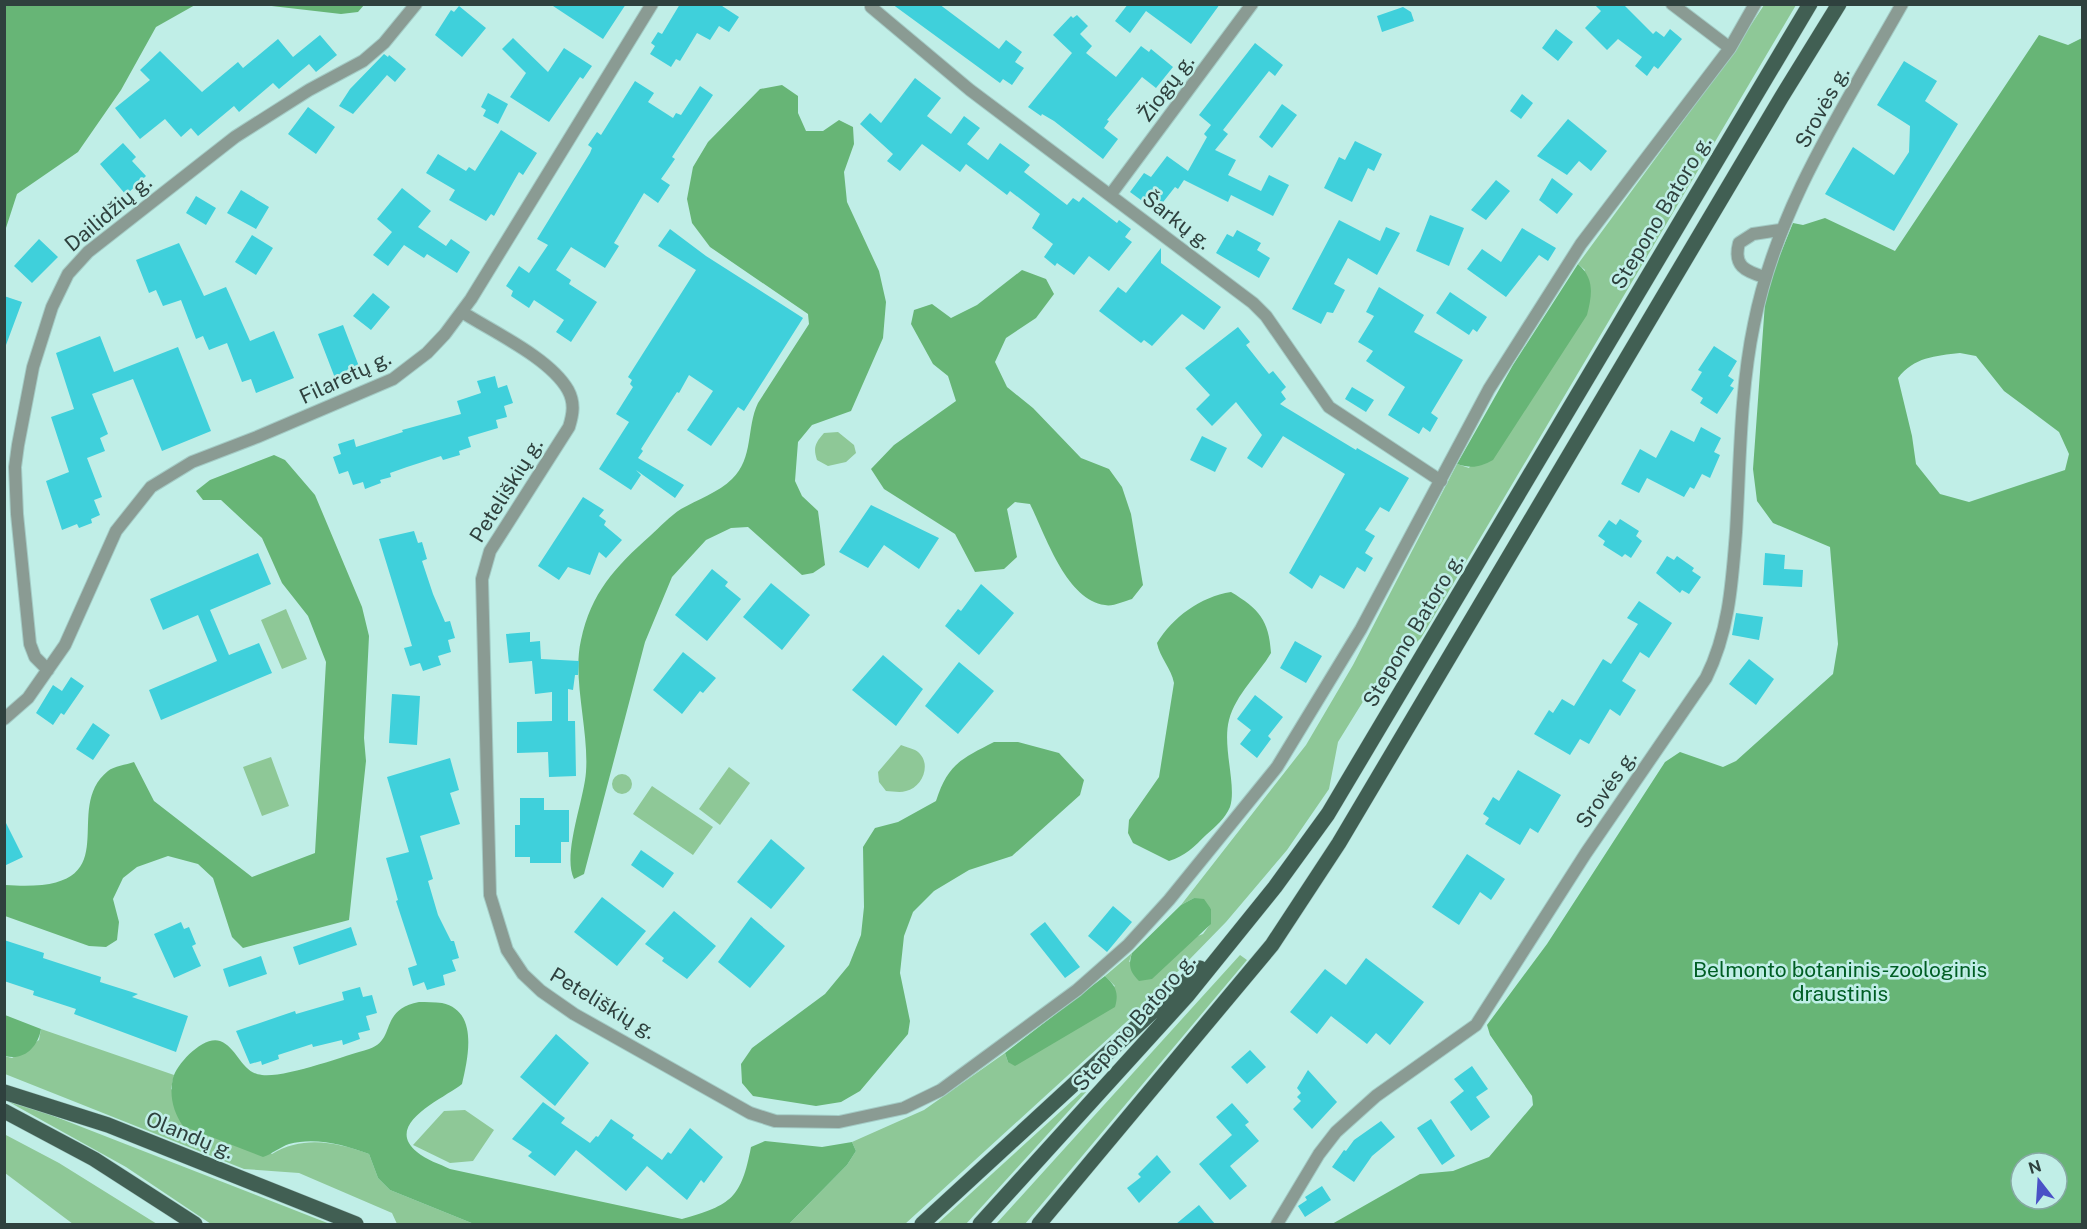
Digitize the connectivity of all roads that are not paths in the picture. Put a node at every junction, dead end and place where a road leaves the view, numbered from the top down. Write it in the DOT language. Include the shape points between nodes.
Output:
graph roads {
  1 [pos="416,4"];
  2 [pos="652,4"];
  3 [pos="1252,4"];
  4 [pos="1672,4"];
  5 [pos="1755,4"];
  6 [pos="1810,4"];
  7 [pos="1839,4"];
  8 [pos="1902,4"];
  9 [pos="871,7"];
  10 [pos="1730,48"];
  11 [pos="1111,194"];
  12 [pos="1780,230"];
  13 [pos="1764,277"];
  14 [pos="462,312"];
  15 [pos="1441,481"];
  16 [pos="48,670"];
  17 [pos="4,719"];
  18 [pos="1238,933"];
  19 [pos="1128,945"];
  20 [pos="4,1092"];
  21 [pos="4,1111"];
  22 [pos="195,1224"];
  23 [pos="356,1224"];
  24 [pos="922,1224"];
  25 [pos="980,1224"];
  26 [pos="1039,1224"];
  27 [pos="1277,1224"];
  1 -- 16 [label="street, Dailidžių g." via="384,43 363,61 235,136 88,252 61,286 33,367 15,467 30,644 35,657"];
  2 -- 14 [label="street, Filaretų g."];
  3 -- 11 [label="street, Žiogų g."];
  4 -- 10 [label="street"];
  5 -- 10 [label="street, Stepono Batoro g."];
  6 -- 18 [label="main road, Stepono Batoro g." via="1328,814"];
  7 -- 26 [label="main road, Stepono Batoro g." via="1339,843 1272,945"];
  8 -- 12 [label="street, Srovės g."];
  9 -- 11 [label="street, Šarkų g." via="970,90"];
  10 -- 15 [label="street, Stepono Batoro g." via="1581,244 1489,389"];
  11 -- 15 [label="street, Šarkų g." via="1253,303 1329,407"];
  12 -- 13 [label="street, Srovės g."];
  12 -- 13 [label="street" via="1753,234 1739,243 1739,266"];
  13 -- 27 [label="street, Srovės g." via="1748,368 1730,598 1718,655 1476,1025 1376,1096 1336,1132"];
  14 -- 16 [label="street, Filaretų g." via="427,353 393,379 192,462 151,487 116,531 74,631"];
  14 -- 19 [label="street, Peteliškių g." via="559,378 573,402 574,412 569,427 490,551 482,579 490,895 507,950 523,974 574,1014 750,1113 775,1120 839,1122 904,1108 941,1090 1077,990"];
  15 -- 19 [label="street, Stepono Batoro g." via="1361,629 1277,767"];
  16 -- 17 [label="street, Filaretų g." via="28,698"];
  18 -- 24 [label="main road"];
  18 -- 25 [label="main road, Stepono Batoro g." via="1188,996"];
  20 -- 23 [label="main road, Olandų g." via="108,1125"];
  21 -- 22 [label="main road" via="94,1159"];
}
